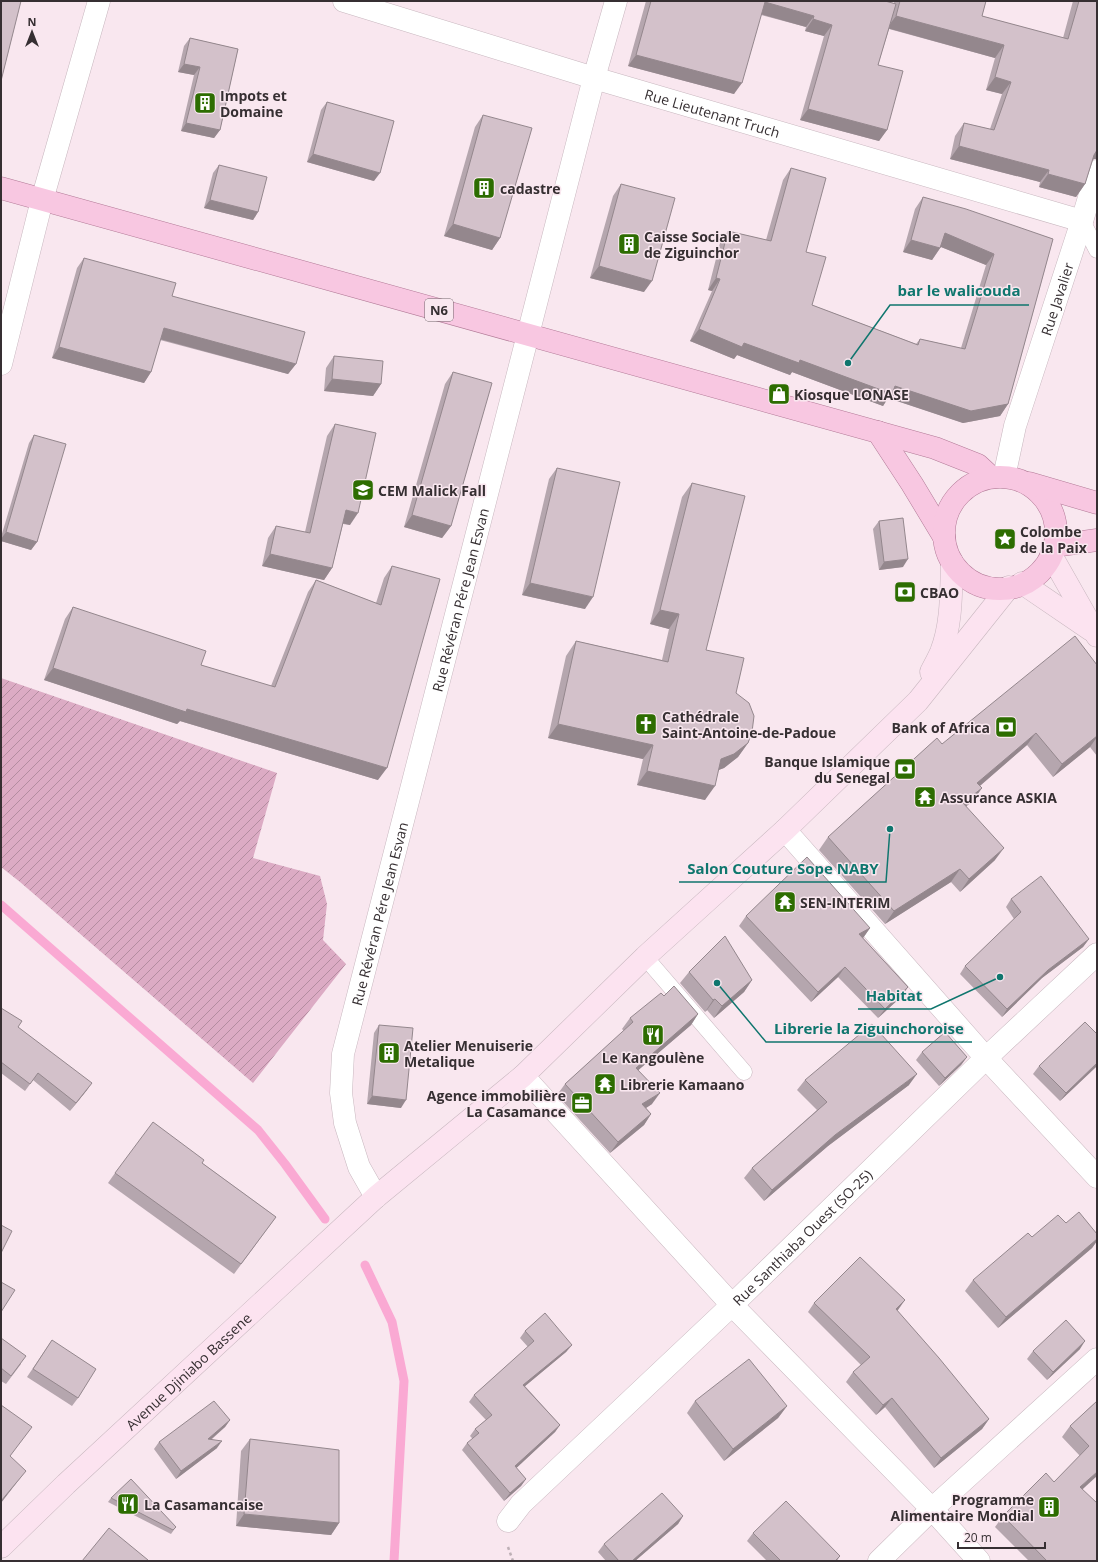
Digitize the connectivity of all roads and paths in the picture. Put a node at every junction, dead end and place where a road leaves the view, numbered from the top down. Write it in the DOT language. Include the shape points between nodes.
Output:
graph roads {
  1 [pos="99,1"];
  2 [pos="344,1"];
  3 [pos="616,1"];
  4 [pos="594,78"];
  5 [pos="1097,171"];
  6 [pos="1,188"];
  7 [pos="42,200"];
  8 [pos="1082,221"];
  9 [pos="1097,250"];
  10 [pos="528,334"];
  11 [pos="1,364"];
  12 [pos="878,432"];
  13 [pos="1005,478"];
  14 [pos="1097,503"];
  15 [pos="944,537"];
  16 [pos="1097,540"];
  17 [pos="1053,550"];
  18 [pos="952,562"];
  19 [pos="1016,585"];
  20 [pos="1096,634"];
  21 [pos="918,700"];
  22 [pos="784,830"];
  23 [pos="1097,954"];
  24 [pos="645,957"];
  25 [pos="986,1058"];
  26 [pos="744,1072"];
  27 [pos="523,1076"];
  28 [pos="1097,1177"];
  29 [pos="376,1197"];
  30 [pos="732,1305"];
  31 [pos="1097,1359"];
  32 [pos="932,1509"];
  33 [pos="508,1521"];
  34 [pos="1,1547"];
  35 [pos="879,1561"];
  36 [pos="978,1561"];
  1 -- 7 [label="street"];
  2 -- 4 [label="street, Rue Lieutenant Truch"];
  3 -- 4 [label="street, Rue Révéran Pére Jean Esvan"];
  4 -- 8 [label="street, Rue Lieutenant Truch"];
  4 -- 10 [label="street, Rue Révéran Pére Jean Esvan"];
  5 -- 8 [label="street, Rue Javalier"];
  6 -- 7 [label="main road, N6"];
  7 -- 10 [label="main road, N6"];
  7 -- 11 [label="street"];
  8 -- 9 [label="lane"];
  8 -- 13 [label="street, Rue Javalier" via="1014,426"];
  10 -- 12 [label="main road, N6"];
  10 -- 29 [label="street, Rue Révéran Pére Jean Esvan" via="343,1054 341,1093 345,1123 359,1167"];
  12 -- 13 [label="main road" via="936,448"];
  12 -- 15 [label="main road"];
  13 -- 14 [label="main road"];
  13 -- 15 [label="main road" via="980,480 960,493 952,502 947,514"];
  13 -- 17 [label="main road" via="1031,486 1049,506 1056,532"];
  15 -- 18 [label="main road" via="946,550"];
  16 -- 17 [label="main road"];
  17 -- 19 [label="main road" via="1044,567 1034,577"];
  17 -- 20 [label="main road"];
  18 -- 19 [label="main road" via="970,581 983,586 996,588"];
  18 -- 21 [label="main road" via="947,630 941,651"];
  19 -- 20 [label="main road"];
  19 -- 21 [label="main road"];
  21 -- 22 [label="main road, Avenue Djiniabo Bassene"];
  22 -- 24 [label="main road, Avenue Djiniabo Bassene"];
  22 -- 25 [label="street"];
  23 -- 25 [label="street, Rue Santhiaba Ouest (SO-25)"];
  24 -- 26 [label="lane"];
  24 -- 27 [label="main road, Avenue Djiniabo Bassene"];
  25 -- 28 [label="street"];
  25 -- 30 [label="street, Rue Santhiaba Ouest (SO-25)"];
  27 -- 29 [label="main road, Avenue Djiniabo Bassene"];
  27 -- 30 [label="street"];
  29 -- 34 [label="main road, Avenue Djiniabo Bassene"];
  30 -- 32 [label="street"];
  30 -- 33 [label="street, Rue Santhiaba Ouest (SO-25)" via="521,1504"];
  31 -- 32 [label="street"];
  32 -- 35 [label="street"];
  32 -- 36 [label="street"];
}
